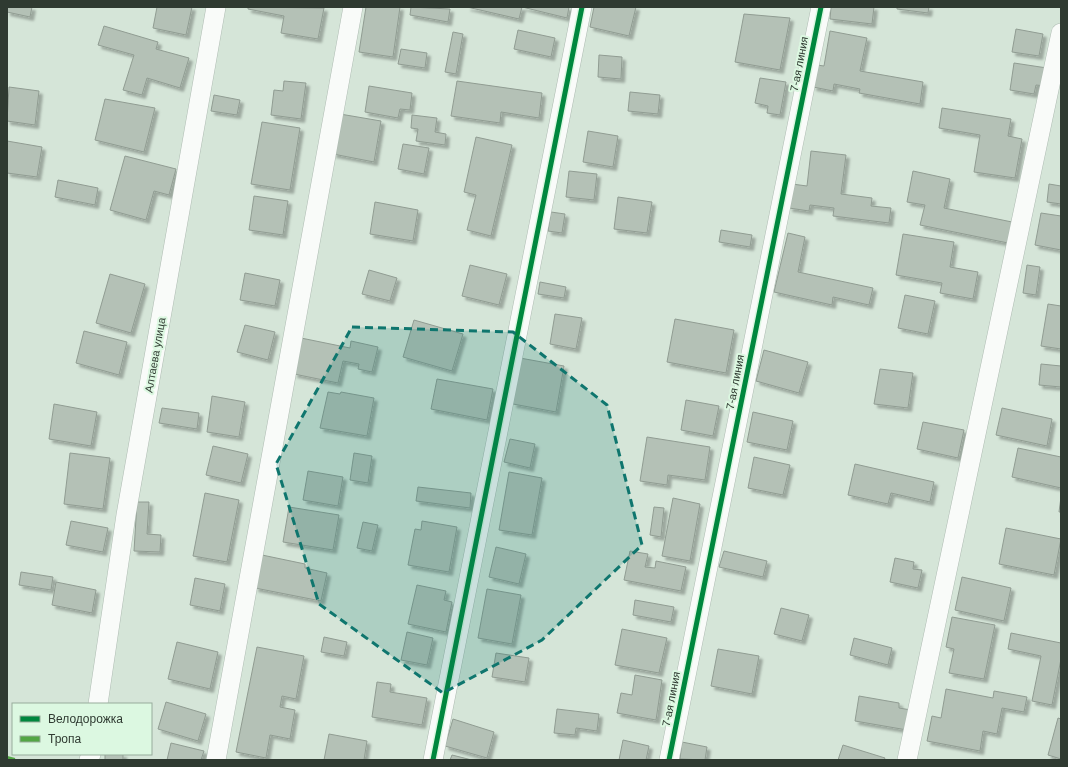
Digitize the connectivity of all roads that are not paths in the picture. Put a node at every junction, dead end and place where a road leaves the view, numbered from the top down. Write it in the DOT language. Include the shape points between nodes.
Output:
graph roads {
  1 [pos="216,7"];
  2 [pos="353,7"];
  3 [pos="582,7"];
  4 [pos="821,7"];
  5 [pos="1061,33"];
  6 [pos="98,703"];
  7 [pos="216,760"];
  8 [pos="433,760"];
  9 [pos="669,760"];
  10 [pos="907,760"];
  1 -- 6 [label="street, Алтаева улица" via="126,515"];
  2 -- 7 [label="street"];
  3 -- 8 [label="street"];
  4 -- 9 [label="street, 7-ая линия"];
  5 -- 10 [label="street"];
}
